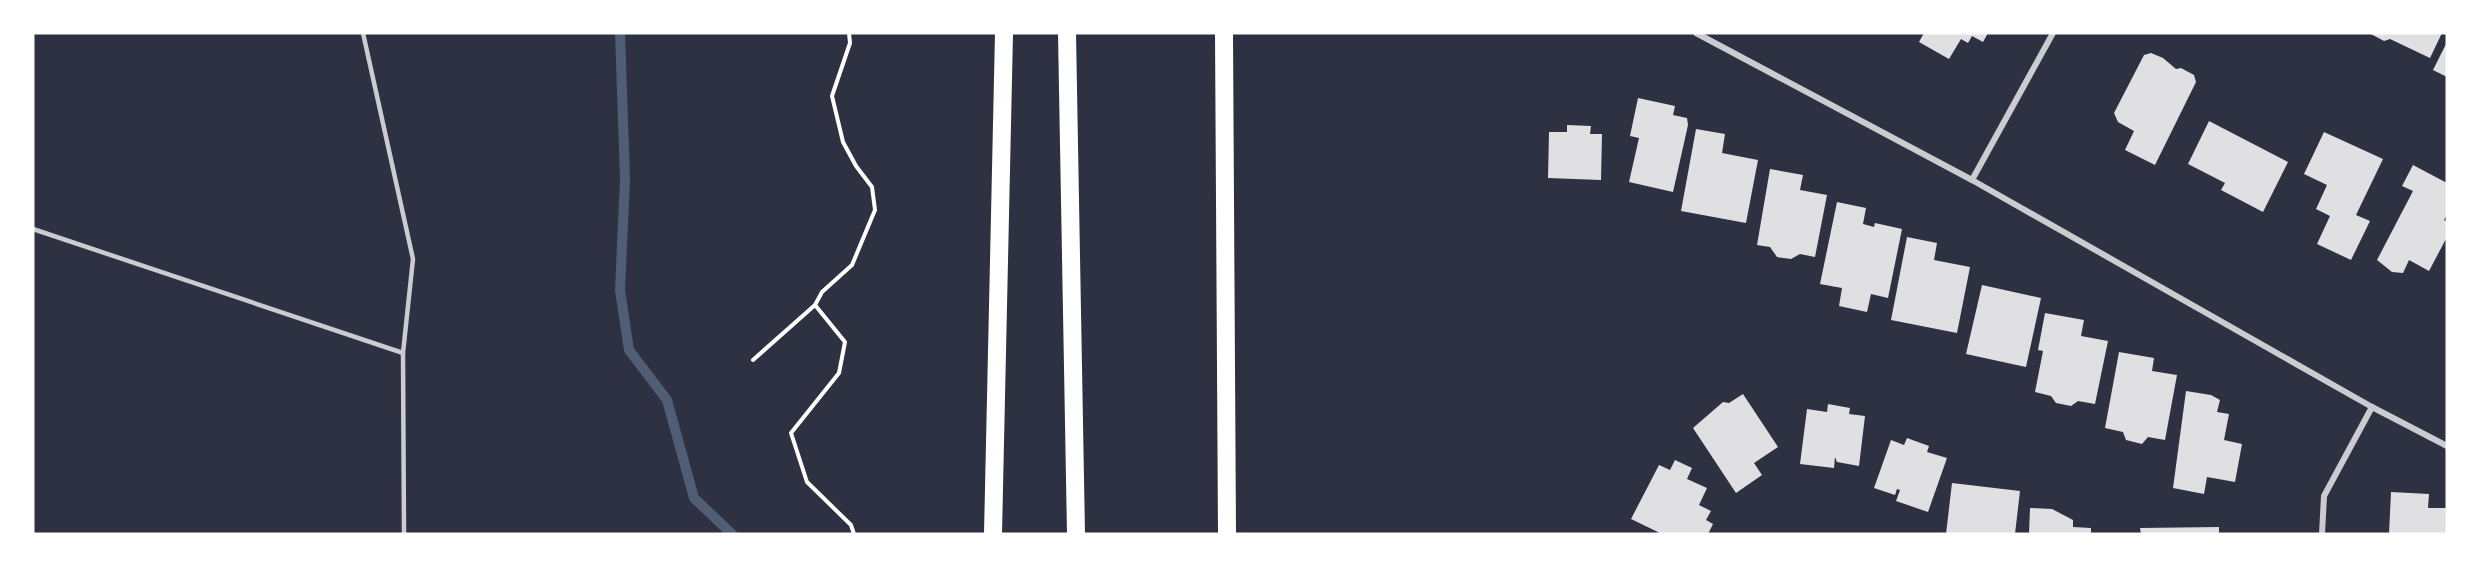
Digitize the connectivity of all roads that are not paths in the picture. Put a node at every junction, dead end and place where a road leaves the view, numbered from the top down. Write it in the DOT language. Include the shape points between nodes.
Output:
graph roads {
  1 [pos="363,33"];
  2 [pos="1004,33"];
  3 [pos="1067,33"];
  4 [pos="1224,33"];
  5 [pos="1696,33"];
  6 [pos="2053,33"];
  7 [pos="1972,180"];
  8 [pos="33,229"];
  9 [pos="403,353"];
  10 [pos="2372,407"];
  11 [pos="2447,446"];
  12 [pos="404,534"];
  13 [pos="993,534"];
  14 [pos="1076,534"];
  15 [pos="1227,534"];
  16 [pos="2322,534"];
  1 -- 9 [label="lane" via="413,259"];
  2 -- 13 [label="highway"];
  3 -- 14 [label="highway"];
  4 -- 15 [label="highway"];
  5 -- 7 [label="street"];
  6 -- 7 [label="street"];
  7 -- 10 [label="street"];
  8 -- 9 [label="lane"];
  9 -- 12 [label="lane"];
  10 -- 11 [label="street"];
  10 -- 16 [label="street" via="2324,496"];
}
